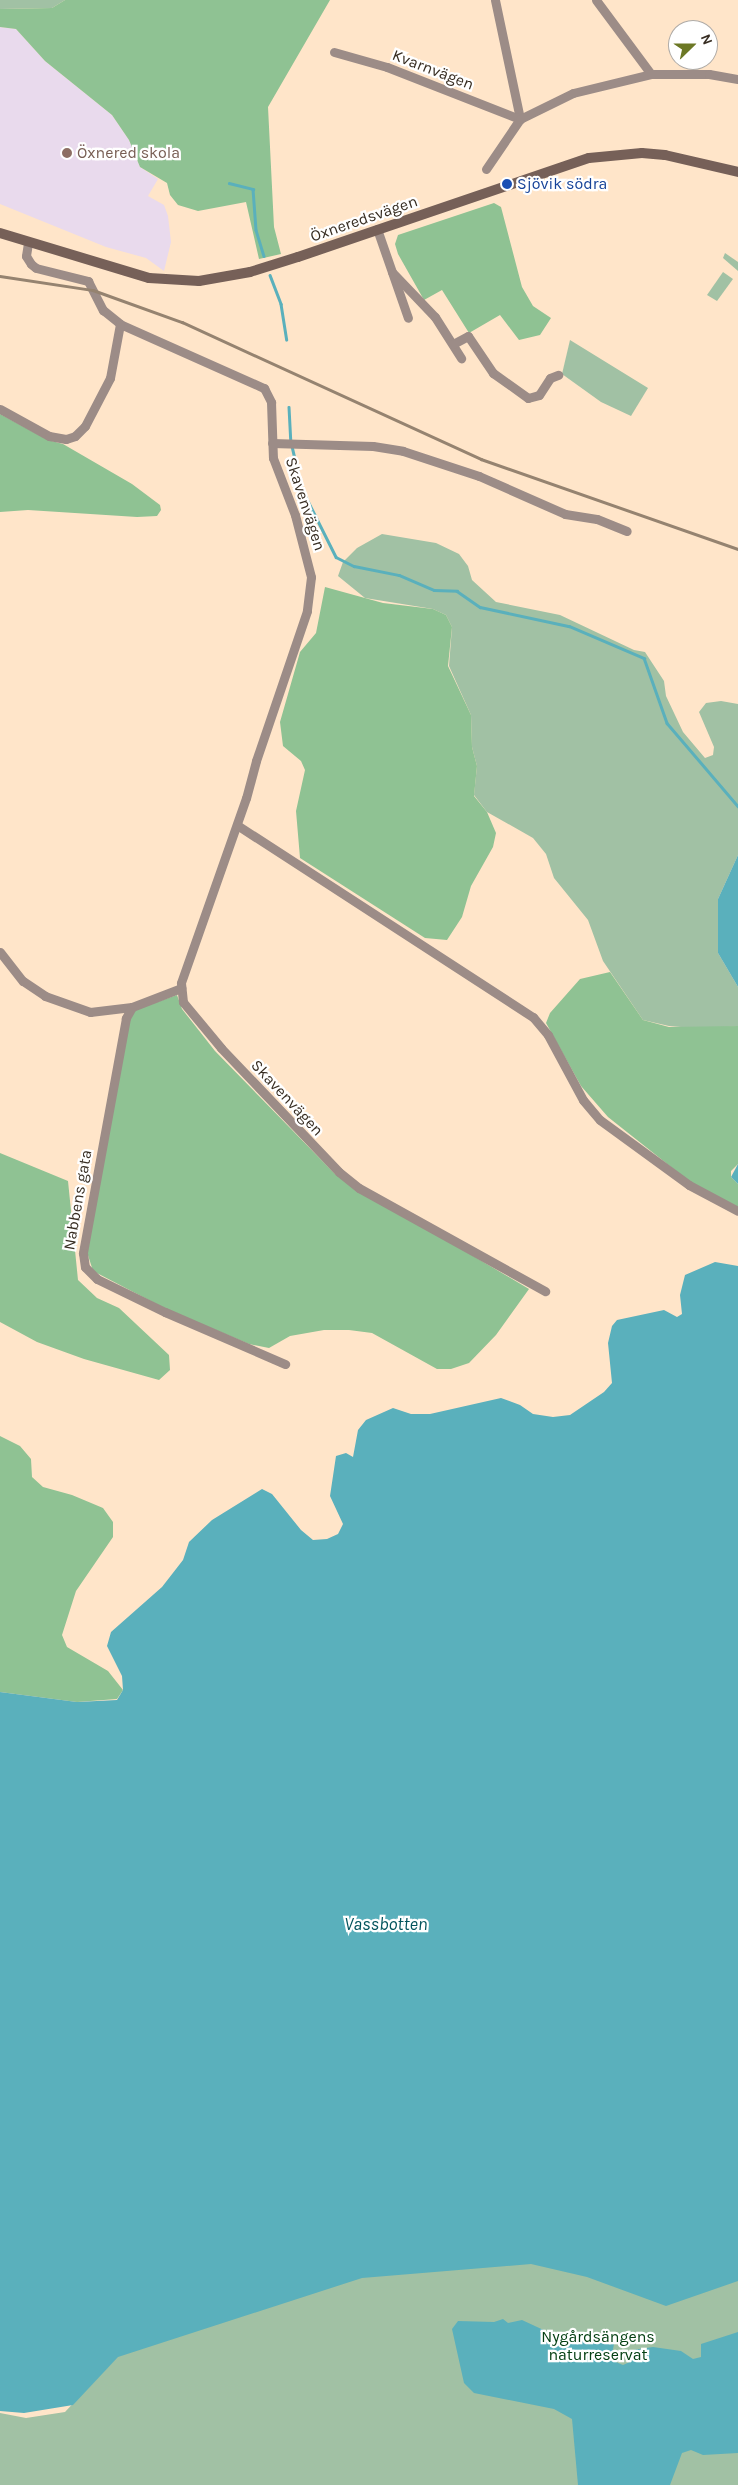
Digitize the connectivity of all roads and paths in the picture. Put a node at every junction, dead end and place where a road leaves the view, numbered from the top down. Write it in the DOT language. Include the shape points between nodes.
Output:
graph roads {
  1 [pos="495,0"];
  2 [pos="596,0"];
  3 [pos="334,52"];
  4 [pos="651,74"];
  5 [pos="738,79"];
  6 [pos="520,119"];
  7 [pos="486,169"];
  8 [pos="738,172"];
  9 [pos="377,229"];
  10 [pos="0,233"];
  11 [pos="28,243"];
  12 [pos="392,272"];
  13 [pos="408,318"];
  14 [pos="120,324"];
  15 [pos="452,344"];
  16 [pos="461,358"];
  17 [pos="558,375"];
  18 [pos="0,409"];
  19 [pos="272,443"];
  20 [pos="627,531"];
  21 [pos="237,825"];
  22 [pos="0,952"];
  23 [pos="180,988"];
  24 [pos="132,1007"];
  25 [pos="738,1211"];
  26 [pos="545,1291"];
  27 [pos="285,1364"];
  1 -- 6 [label="street"];
  2 -- 4 [label="street"];
  3 -- 6 [label="street, Kvarnvägen" via="386,67"];
  4 -- 5 [label="street" via="710,74"];
  4 -- 6 [label="street" via="574,93"];
  6 -- 7 [label="street"];
  8 -- 9 [label="street, Öxneredsvägen" via="665,155 642,153 589,158"];
  9 -- 11 [label="street, Öxneredsvägen" via="250,272 191,282 150,278"];
  9 -- 12 [label="street"];
  10 -- 11 [label="street, Öxneredsvägen"];
  11 -- 14 [label="street, Skavenvägen" via="26,256 31,264 88,281 103,310"];
  12 -- 13 [label="street"];
  12 -- 15 [label="street" via="435,317"];
  14 -- 18 [label="street" via="110,378 86,426 75,436 66,439 49,436"];
  14 -- 19 [label="street, Skavenvägen" via="264,388 271,402"];
  15 -- 16 [label="street"];
  15 -- 17 [label="street" via="468,336 493,373 528,398 539,395 550,378"];
  19 -- 20 [label="street" via="373,446 403,451 479,476 565,514 597,519"];
  19 -- 21 [label="street, Skavenvägen" via="277,471 287,490 304,547 311,590"];
  21 -- 23 [label="street, Skavenvägen"];
  21 -- 25 [label="street" via="533,1016 548,1035 592,1113 689,1185"];
  22 -- 24 [label="street" via="23,981 45,996 90,1012"];
  23 -- 24 [label="street"];
  23 -- 26 [label="street, Skavenvägen" via="183,1002 190,1012 339,1172 359,1188"];
  24 -- 27 [label="street, Nabbens gata" via="126,1018 83,1254 85,1267 93,1276 165,1312"];
}
